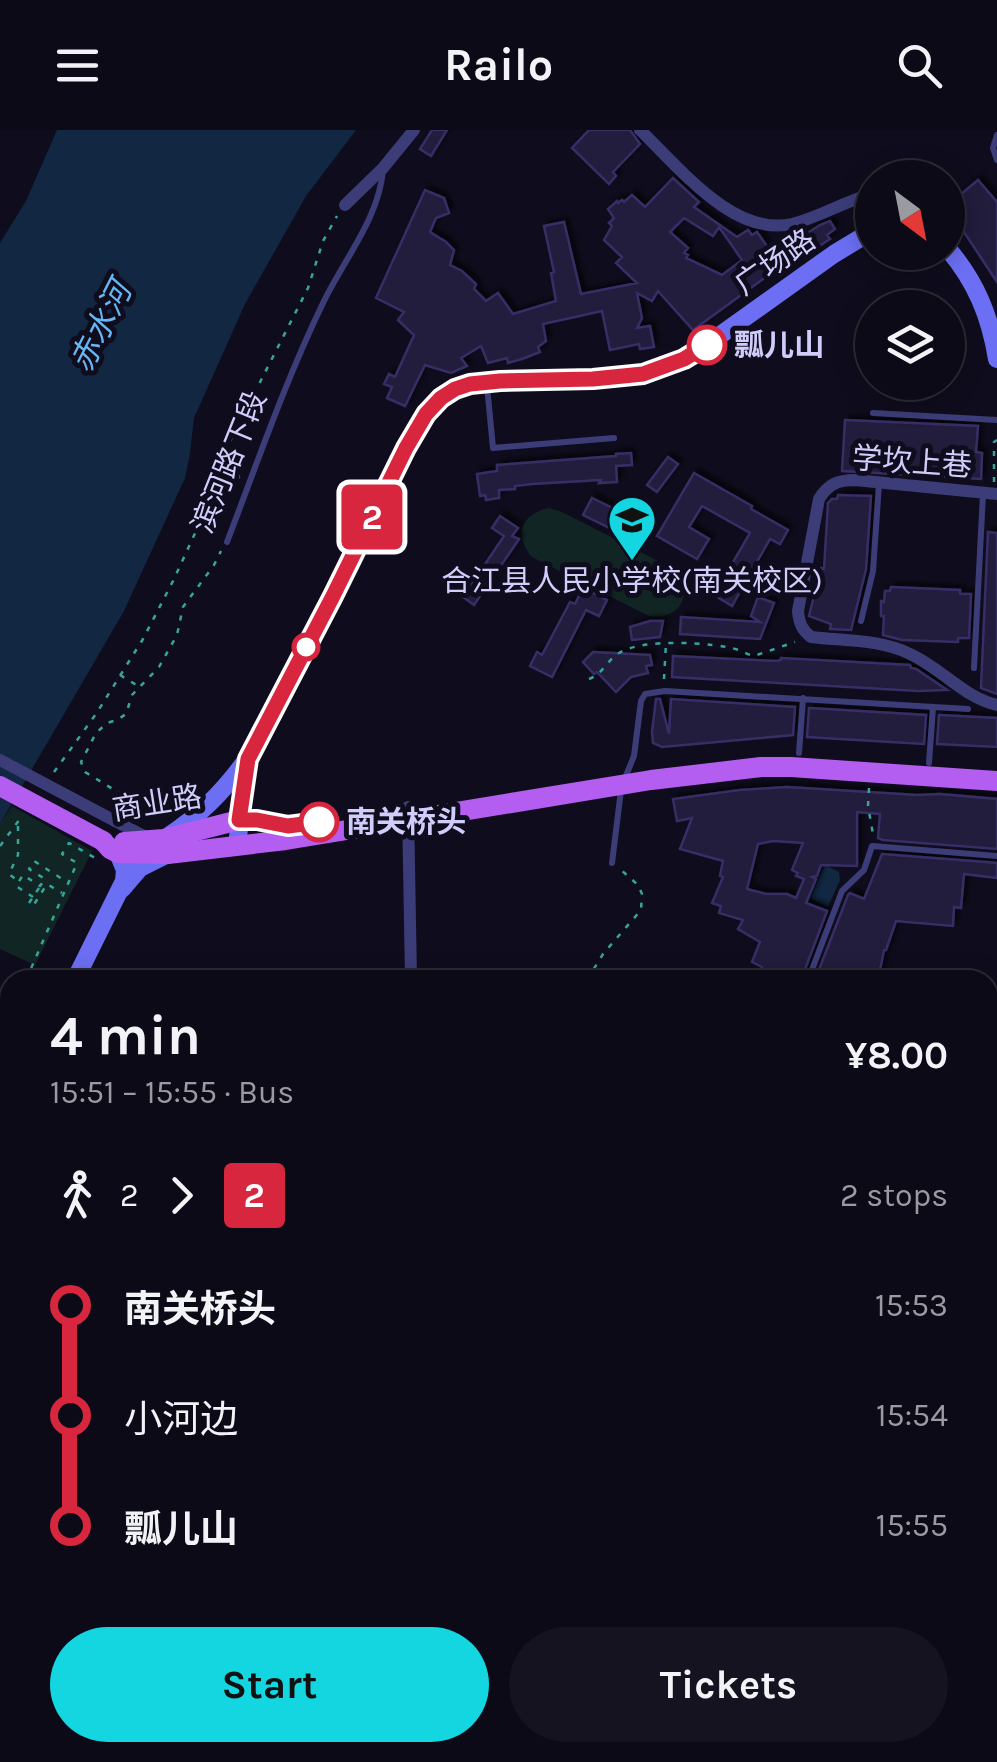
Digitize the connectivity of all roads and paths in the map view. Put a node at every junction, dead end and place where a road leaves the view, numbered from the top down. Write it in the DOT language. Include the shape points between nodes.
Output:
graph roads {
  1 [pos="414,130"];
  2 [pos="640,130"];
  3 [pos="997,136"];
  4 [pos="997,160"];
  5 [pos="384,168"];
  6 [pos="855,201"];
  7 [pos="346,204"];
  8 [pos="855,241"];
  9 [pos="965,270"];
  10 [pos="997,360"];
  11 [pos="486,383"];
  12 [pos="872,414"];
  13 [pos="997,420"];
  14 [pos="614,438"];
  15 [pos="997,440"];
  16 [pos="227,448"];
  17 [pos="878,482"];
  18 [pos="245,494"];
  19 [pos="991,494"];
  20 [pos="227,542"];
  21 [pos="861,621"];
  22 [pos="811,637"];
  23 [pos="666,643"];
  24 [pos="974,668"];
  25 [pos="120,674"];
  26 [pos="589,679"];
  27 [pos="664,683"];
  28 [pos="139,687"];
  29 [pos="804,698"];
  30 [pos="997,705"];
  31 [pos="933,708"];
  32 [pos="968,710"];
  33 [pos="799,753"];
  34 [pos="248,759"];
  35 [pos="0,760"];
  36 [pos="930,763"];
  37 [pos="997,769"];
  38 [pos="626,777"];
  39 [pos="997,781"];
  40 [pos="46,783"];
  41 [pos="0,786"];
  42 [pos="869,792"];
  43 [pos="27,809"];
  44 [pos="409,813"];
  45 [pos="239,820"];
  46 [pos="18,822"];
  47 [pos="118,823"];
  48 [pos="162,844"];
  49 [pos="0,846"];
  50 [pos="109,846"];
  51 [pos="237,846"];
  52 [pos="872,846"];
  53 [pos="997,856"];
  54 [pos="612,863"];
  55 [pos="19,881"];
  56 [pos="68,883"];
  57 [pos="40,886"];
  58 [pos="118,893"];
  59 [pos="64,894"];
  60 [pos="33,897"];
  61 [pos="30,970"];
  62 [pos="81,970"];
  63 [pos="411,970"];
  64 [pos="593,970"];
  65 [pos="812,970"];
  1 -- 5 [label="street, 滨河路下段"];
  2 -- 6 [label="street" via="702,190 753,222 790,224"];
  3 -- 4 [label="lane"];
  5 -- 7 [label="street"];
  5 -- 18 [label="lane, 滨河路下段" via="377,203 324,301"];
  7 -- 16 [label="path"];
  8 -- 11 [label="main road, 广场路" via="705,346 662,368 593,379"];
  9 -- 10 [label="main road" via="986,309"];
  11 -- 14 [label="lane" via="493,448"];
  11 -- 34 [label="main road, 广场路" via="455,389 426,414"];
  12 -- 13 [label="lane"];
  15 -- 19 [label="path"];
  16 -- 18 [label="path"];
  16 -- 25 [label="path" via="176,574"];
  17 -- 19 [label="street, 学坎上巷"];
  17 -- 21 [label="lane" via="873,572"];
  17 -- 22 [label="street, 学坎上巷" via="834,482 819,499 798,612"];
  18 -- 20 [label="lane, 滨河路下段"];
  19 -- 24 [label="lane"];
  20 -- 28 [label="path, 滨河路下段" via="184,607 173,646"];
  22 -- 23 [label="path" via="754,656"];
  22 -- 30 [label="street" via="894,647"];
  23 -- 26 [label="path" via="618,653"];
  23 -- 27 [label="path"];
  25 -- 28 [label="path"];
  25 -- 40 [label="path"];
  28 -- 47 [label="path, 滨河路下段" via="126,714 106,722 81,762 84,772 134,802"];
  29 -- 31 [label="lane"];
  29 -- 33 [label="lane"];
  29 -- 38 [label="lane" via="644,694"];
  31 -- 32 [label="lane"];
  31 -- 36 [label="lane"];
  33 -- 36 [label="main road, 商业路"];
  33 -- 38 [label="main road, 商业路"];
  34 -- 45 [label="main road, 广场路"];
  34 -- 48 [label="main road" via="206,809"];
  35 -- 47 [label="street, bridge"];
  36 -- 37 [label="main road, 商业路"];
  38 -- 39 [label="main road, 商业路" via="791,766"];
  38 -- 44 [label="main road, 商业路"];
  38 -- 54 [label="lane"];
  41 -- 50 [label="main road, bridge"];
  42 -- 52 [label="path"];
  43 -- 46 [label="path"];
  44 -- 45 [label="main road, 商业路" via="294,826"];
  44 -- 51 [label="main road, 商业路"];
  44 -- 63 [label="street"];
  45 -- 48 [label="main road, 商业路"];
  45 -- 51 [label="main road, 广场路"];
  46 -- 49 [label="path"];
  46 -- 55 [label="path" via="18,855 9,874"];
  47 -- 48 [label="street"];
  48 -- 50 [label="main road, 商业路"];
  48 -- 51 [label="main road, 商业路"];
  48 -- 58 [label="main road"];
  50 -- 56 [label="path" via="98,860 69,843 62,854 77,863"];
  50 -- 58 [label="main road" via="125,875"];
  52 -- 53 [label="lane"];
  52 -- 65 [label="lane" via="864,870 842,890"];
  54 -- 64 [label="path" via="638,885 641,910"];
  55 -- 57 [label="path" via="23,875"];
  55 -- 60 [label="path" via="16,886"];
  56 -- 57 [label="path" via="34,861 30,868 45,878"];
  56 -- 59 [label="path"];
  57 -- 60 [label="path"];
  58 -- 62 [label="main road"];
  59 -- 60 [label="path" via="47,884 33,906"];
  59 -- 61 [label="path"];
}
